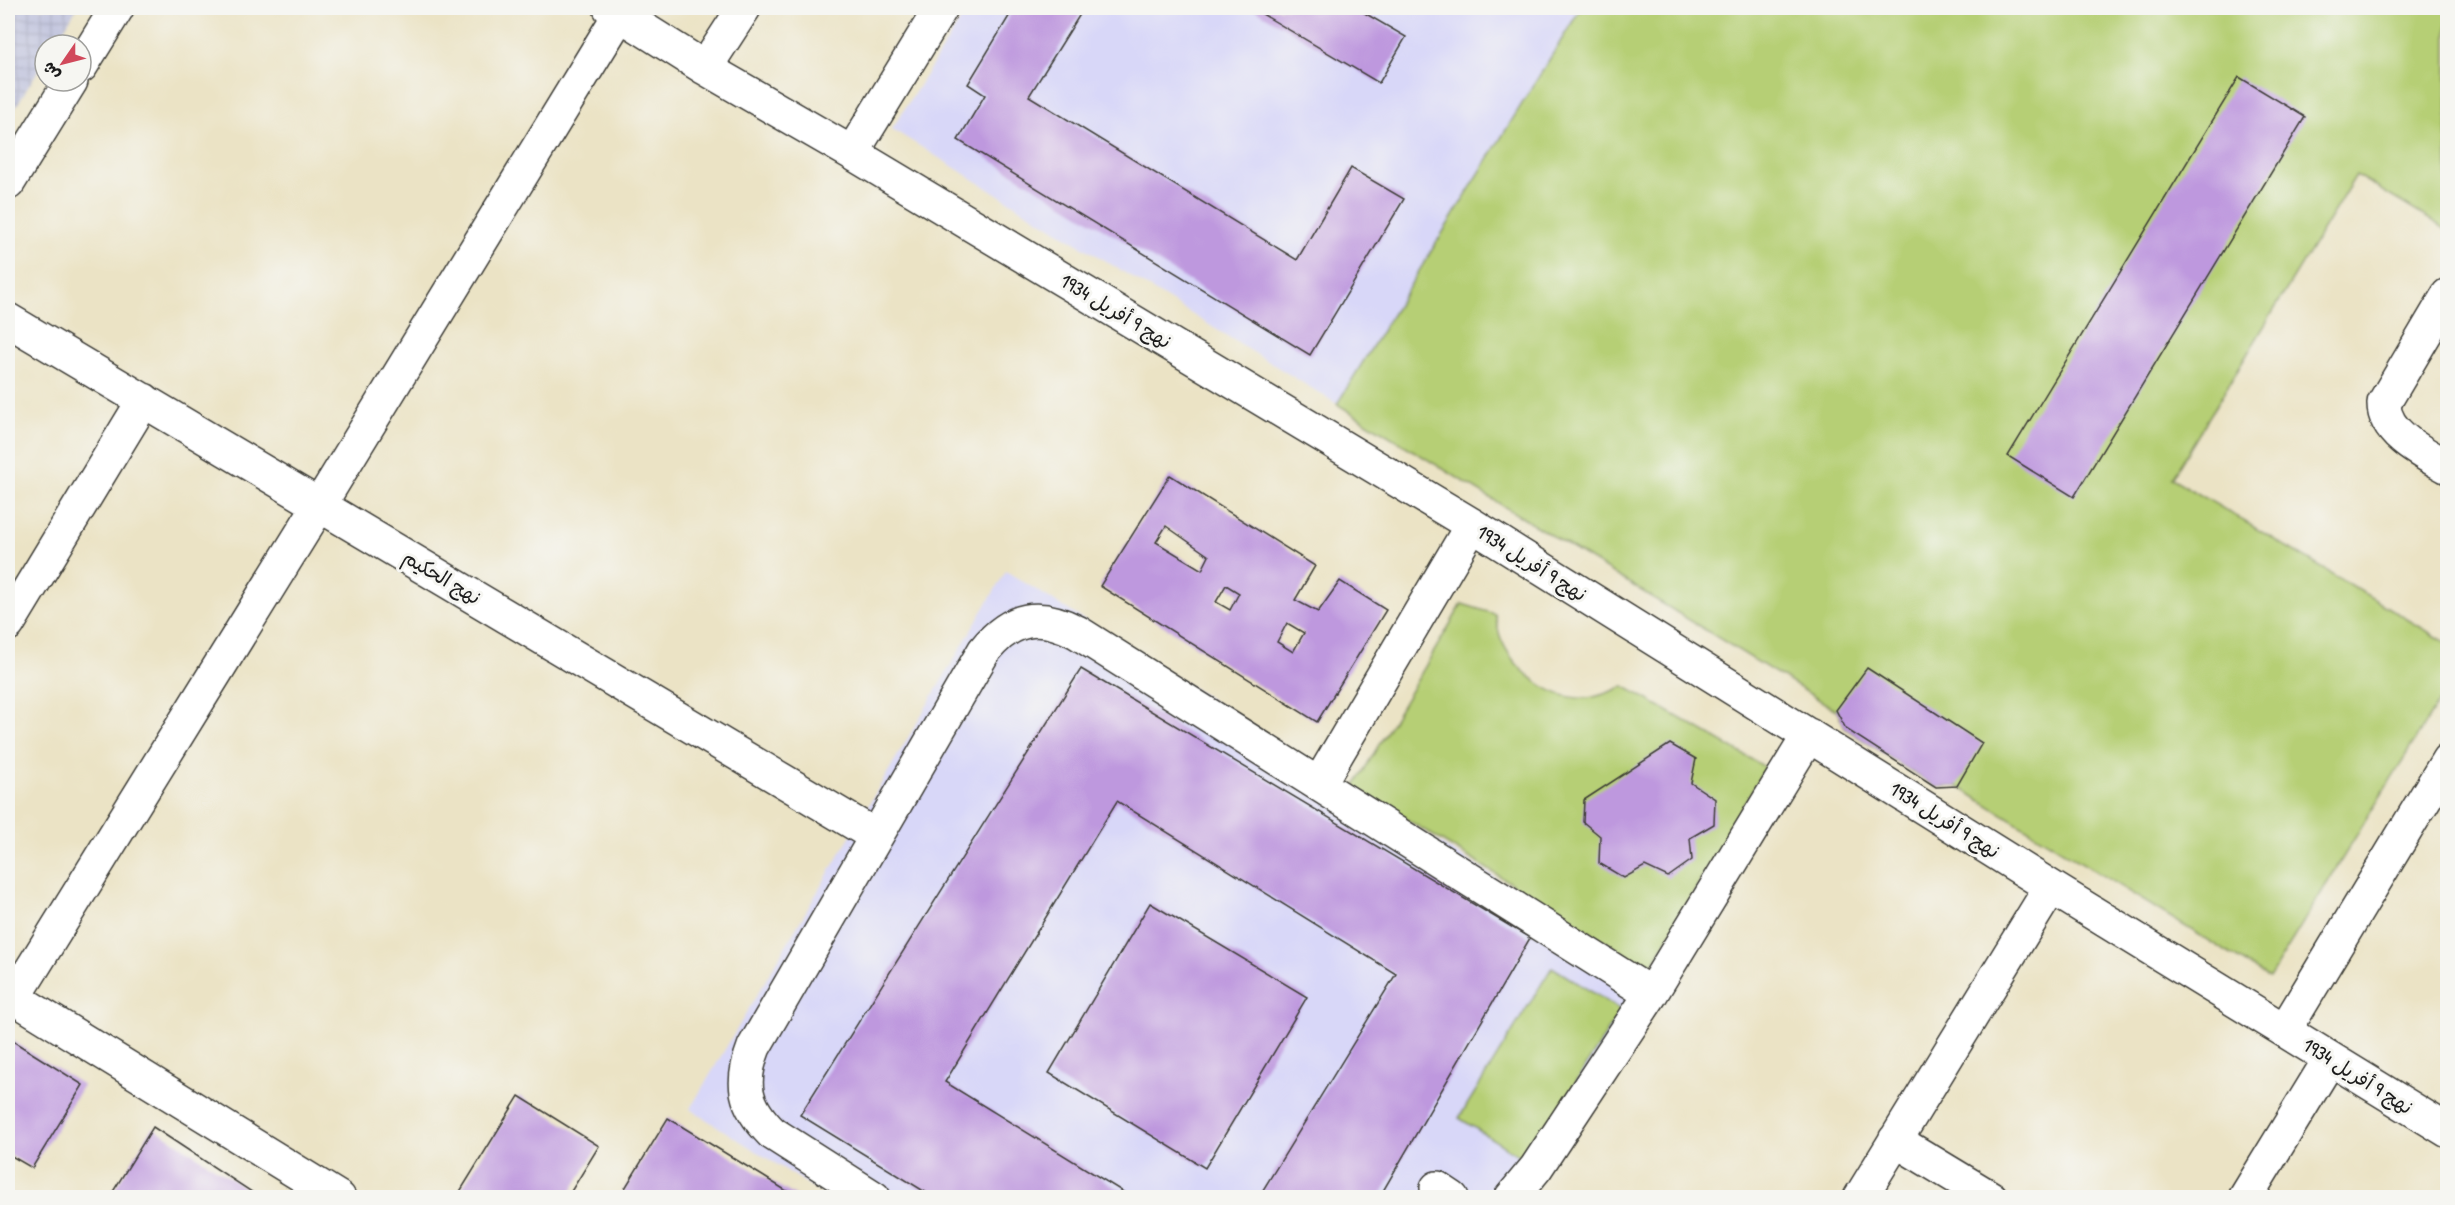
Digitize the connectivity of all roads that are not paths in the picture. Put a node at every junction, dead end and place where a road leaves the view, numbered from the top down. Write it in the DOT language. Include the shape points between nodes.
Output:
graph roads {
  1 [pos="117,8"];
  2 [pos="744,8"];
  3 [pos="941,8"];
  4 [pos="615,11"];
  5 [pos="93,47"];
  6 [pos="705,68"];
  7 [pos="64,93"];
  8 [pos="852,153"];
  9 [pos="8,183"];
  10 [pos="2448,295"];
  11 [pos="8,320"];
  12 [pos="144,400"];
  13 [pos="2448,467"];
  14 [pos="320,504"];
  15 [pos="1472,525"];
  16 [pos="8,624"];
  17 [pos="1809,735"];
  18 [pos="2448,760"];
  19 [pos="1319,784"];
  20 [pos="876,836"];
  21 [pos="2051,887"];
  22 [pos="1651,994"];
  23 [pos="11,996"];
  24 [pos="2285,1030"];
  25 [pos="2330,1059"];
  26 [pos="2448,1131"];
  27 [pos="1895,1140"];
  28 [pos="339,1197"];
  29 [pos="874,1197"];
  30 [pos="1511,1197"];
  31 [pos="1860,1197"];
  32 [pos="1991,1197"];
  33 [pos="2245,1197"];
  1 -- 5 [label="street"];
  2 -- 6 [label="street"];
  3 -- 8 [label="street"];
  4 -- 6 [label="street, نهج 9 أفريل 1934"];
  4 -- 14 [label="street"];
  6 -- 8 [label="street, نهج 9 أفريل 1934"];
  7 -- 9 [label="street"];
  8 -- 15 [label="street, نهج 9 أفريل 1934"];
  10 -- 13 [label="street" via="2384,403 2389,424 2405,440"];
  11 -- 12 [label="street, نهج الحكيم"];
  12 -- 14 [label="street, نهج الحكيم"];
  12 -- 16 [label="street"];
  14 -- 20 [label="street, نهج الحكيم"];
  14 -- 23 [label="street"];
  15 -- 17 [label="street, نهج 9 أفريل 1934"];
  15 -- 19 [label="street"];
  17 -- 21 [label="street, نهج 9 أفريل 1934"];
  17 -- 22 [label="street"];
  18 -- 24 [label="street"];
  19 -- 20 [label="street" via="1077,632 1059,622 1037,620 1016,624 997,635 984,651"];
  19 -- 22 [label="street"];
  20 -- 29 [label="street" via="754,1047 745,1084 753,1111 772,1133"];
  21 -- 24 [label="street, نهج 9 أفريل 1934"];
  21 -- 27 [label="street"];
  22 -- 30 [label="street" via="1536,1168"];
  23 -- 28 [label="street"];
  24 -- 25 [label="street, نهج 9 أفريل 1934"];
  25 -- 26 [label="street, نهج 9 أفريل 1934"];
  25 -- 33 [label="street"];
  27 -- 31 [label="street"];
  27 -- 32 [label="street"];
}
